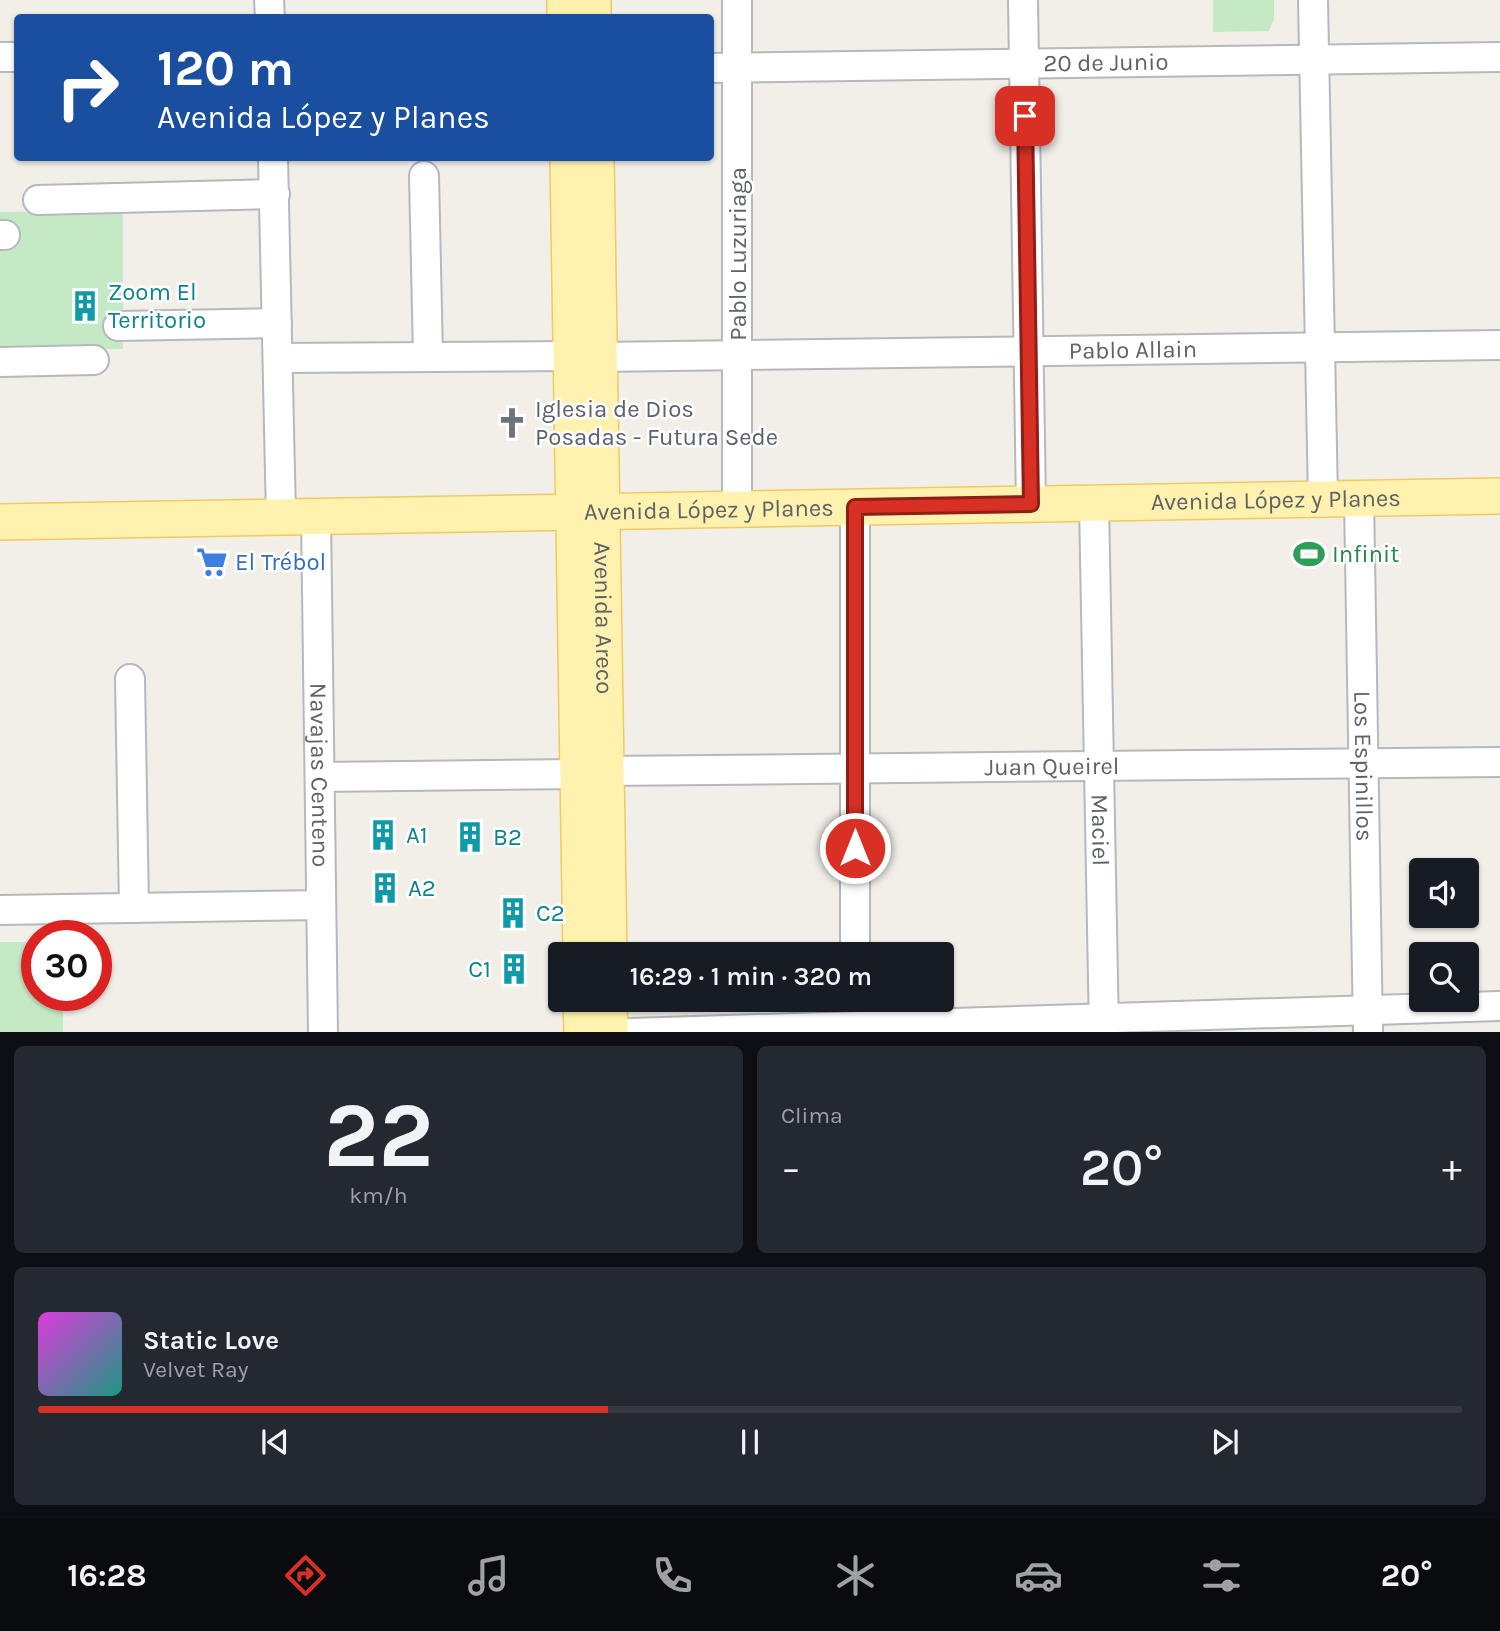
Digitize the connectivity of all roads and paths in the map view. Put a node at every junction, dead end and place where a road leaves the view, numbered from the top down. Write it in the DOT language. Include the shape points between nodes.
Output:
graph roads {
  1 [pos="737,0"];
  2 [pos="1023,0"];
  3 [pos="1313,0"];
  4 [pos="1500,57"];
  5 [pos="1315,60"];
  6 [pos="1024,64"];
  7 [pos="714,68"];
  8 [pos="739,68"];
  9 [pos="274,161"];
  10 [pos="568,161"];
  11 [pos="596,161"];
  12 [pos="424,176"];
  13 [pos="275,194"];
  14 [pos="38,200"];
  15 [pos="277,323"];
  16 [pos="118,326"];
  17 [pos="1500,345"];
  18 [pos="1320,348"];
  19 [pos="1029,352"];
  20 [pos="428,356"];
  21 [pos="585,356"];
  22 [pos="737,356"];
  23 [pos="278,358"];
  24 [pos="94,360"];
  25 [pos="0,362"];
  26 [pos="1500,496"];
  27 [pos="1359,498"];
  28 [pos="1323,499"];
  29 [pos="1094,503"];
  30 [pos="1031,504"];
  31 [pos="855,507"];
  32 [pos="737,509"];
  33 [pos="587,511"];
  34 [pos="316,516"];
  35 [pos="281,517"];
  36 [pos="0,522"];
  37 [pos="130,679"];
  38 [pos="1500,762"];
  39 [pos="1364,763"];
  40 [pos="1099,766"];
  41 [pos="855,769"];
  42 [pos="592,773"];
  43 [pos="320,778"];
  44 [pos="321,905"];
  45 [pos="134,908"];
  46 [pos="0,910"];
  47 [pos="581,942"];
  48 [pos="608,942"];
  49 [pos="855,942"];
  50 [pos="1500,1006"];
  51 [pos="581,1012"];
  52 [pos="609,1012"];
  53 [pos="855,1019"];
  54 [pos="1368,1021"];
  55 [pos="1103,1026"];
  56 [pos="323,1032"];
  57 [pos="582,1032"];
  58 [pos="610,1032"];
  59 [pos="631,1032"];
  1 -- 8 [label="street, Pablo Luzuriaga"];
  2 -- 6 [label="street"];
  3 -- 5 [label="street"];
  4 -- 5 [label="street, 20 de Junio"];
  5 -- 6 [label="street, 20 de Junio"];
  5 -- 18 [label="street"];
  6 -- 8 [label="street, 20 de Junio"];
  6 -- 19 [label="street"];
  7 -- 8 [label="street, 20 de Junio"];
  8 -- 22 [label="street, Pablo Luzuriaga"];
  9 -- 13 [label="street"];
  10 -- 21 [label="main road, Avenida Areco"];
  11 -- 21 [label="main road, Avenida Areco"];
  12 -- 20 [label="street"];
  13 -- 14 [label="street"];
  13 -- 15 [label="street"];
  15 -- 16 [label="street"];
  15 -- 23 [label="street"];
  17 -- 18 [label="street, Pablo Allain"];
  18 -- 19 [label="street, Pablo Allain"];
  18 -- 28 [label="street"];
  19 -- 22 [label="street, Pablo Allain"];
  19 -- 30 [label="street"];
  20 -- 21 [label="street, Pablo Allain"];
  20 -- 23 [label="street, Pablo Allain"];
  21 -- 22 [label="street, Pablo Allain"];
  21 -- 33 [label="main road, Avenida Areco"];
  22 -- 32 [label="street, Pablo Luzuriaga"];
  23 -- 35 [label="street"];
  24 -- 25 [label="street"];
  26 -- 27 [label="main road, Avenida López y Planes"];
  27 -- 28 [label="main road, Avenida López y Planes"];
  27 -- 39 [label="street, Los Espinillos"];
  28 -- 29 [label="main road, Avenida López y Planes"];
  29 -- 30 [label="main road, Avenida López y Planes"];
  29 -- 40 [label="street, Maciel"];
  30 -- 31 [label="main road, Avenida López y Planes"];
  31 -- 32 [label="main road, Avenida López y Planes"];
  31 -- 41 [label="street"];
  32 -- 33 [label="main road, Avenida López y Planes"];
  33 -- 34 [label="main road, Avenida López y Planes"];
  33 -- 42 [label="main road, Avenida Areco"];
  34 -- 35 [label="main road, Avenida López y Planes"];
  34 -- 43 [label="street, Navajas Centeno"];
  35 -- 36 [label="main road, Avenida López y Planes"];
  37 -- 45 [label="street"];
  38 -- 39 [label="street, Juan Queirel"];
  39 -- 40 [label="street, Juan Queirel"];
  39 -- 54 [label="street, Los Espinillos"];
  40 -- 41 [label="street, Juan Queirel"];
  40 -- 55 [label="street, Maciel"];
  41 -- 42 [label="street, Juan Queirel"];
  41 -- 49 [label="street"];
  42 -- 43 [label="street, Juan Queirel"];
  42 -- 47 [label="main road, Avenida Areco"];
  42 -- 48 [label="main road, Avenida Areco"];
  43 -- 44 [label="street, Navajas Centeno"];
  44 -- 45 [label="street"];
  44 -- 56 [label="street, Navajas Centeno"];
  45 -- 46 [label="street"];
  50 -- 54 [label="street"];
  51 -- 57 [label="main road"];
  52 -- 58 [label="main road"];
  53 -- 55 [label="street"];
  53 -- 59 [label="street"];
  54 -- 55 [label="street"];
}
